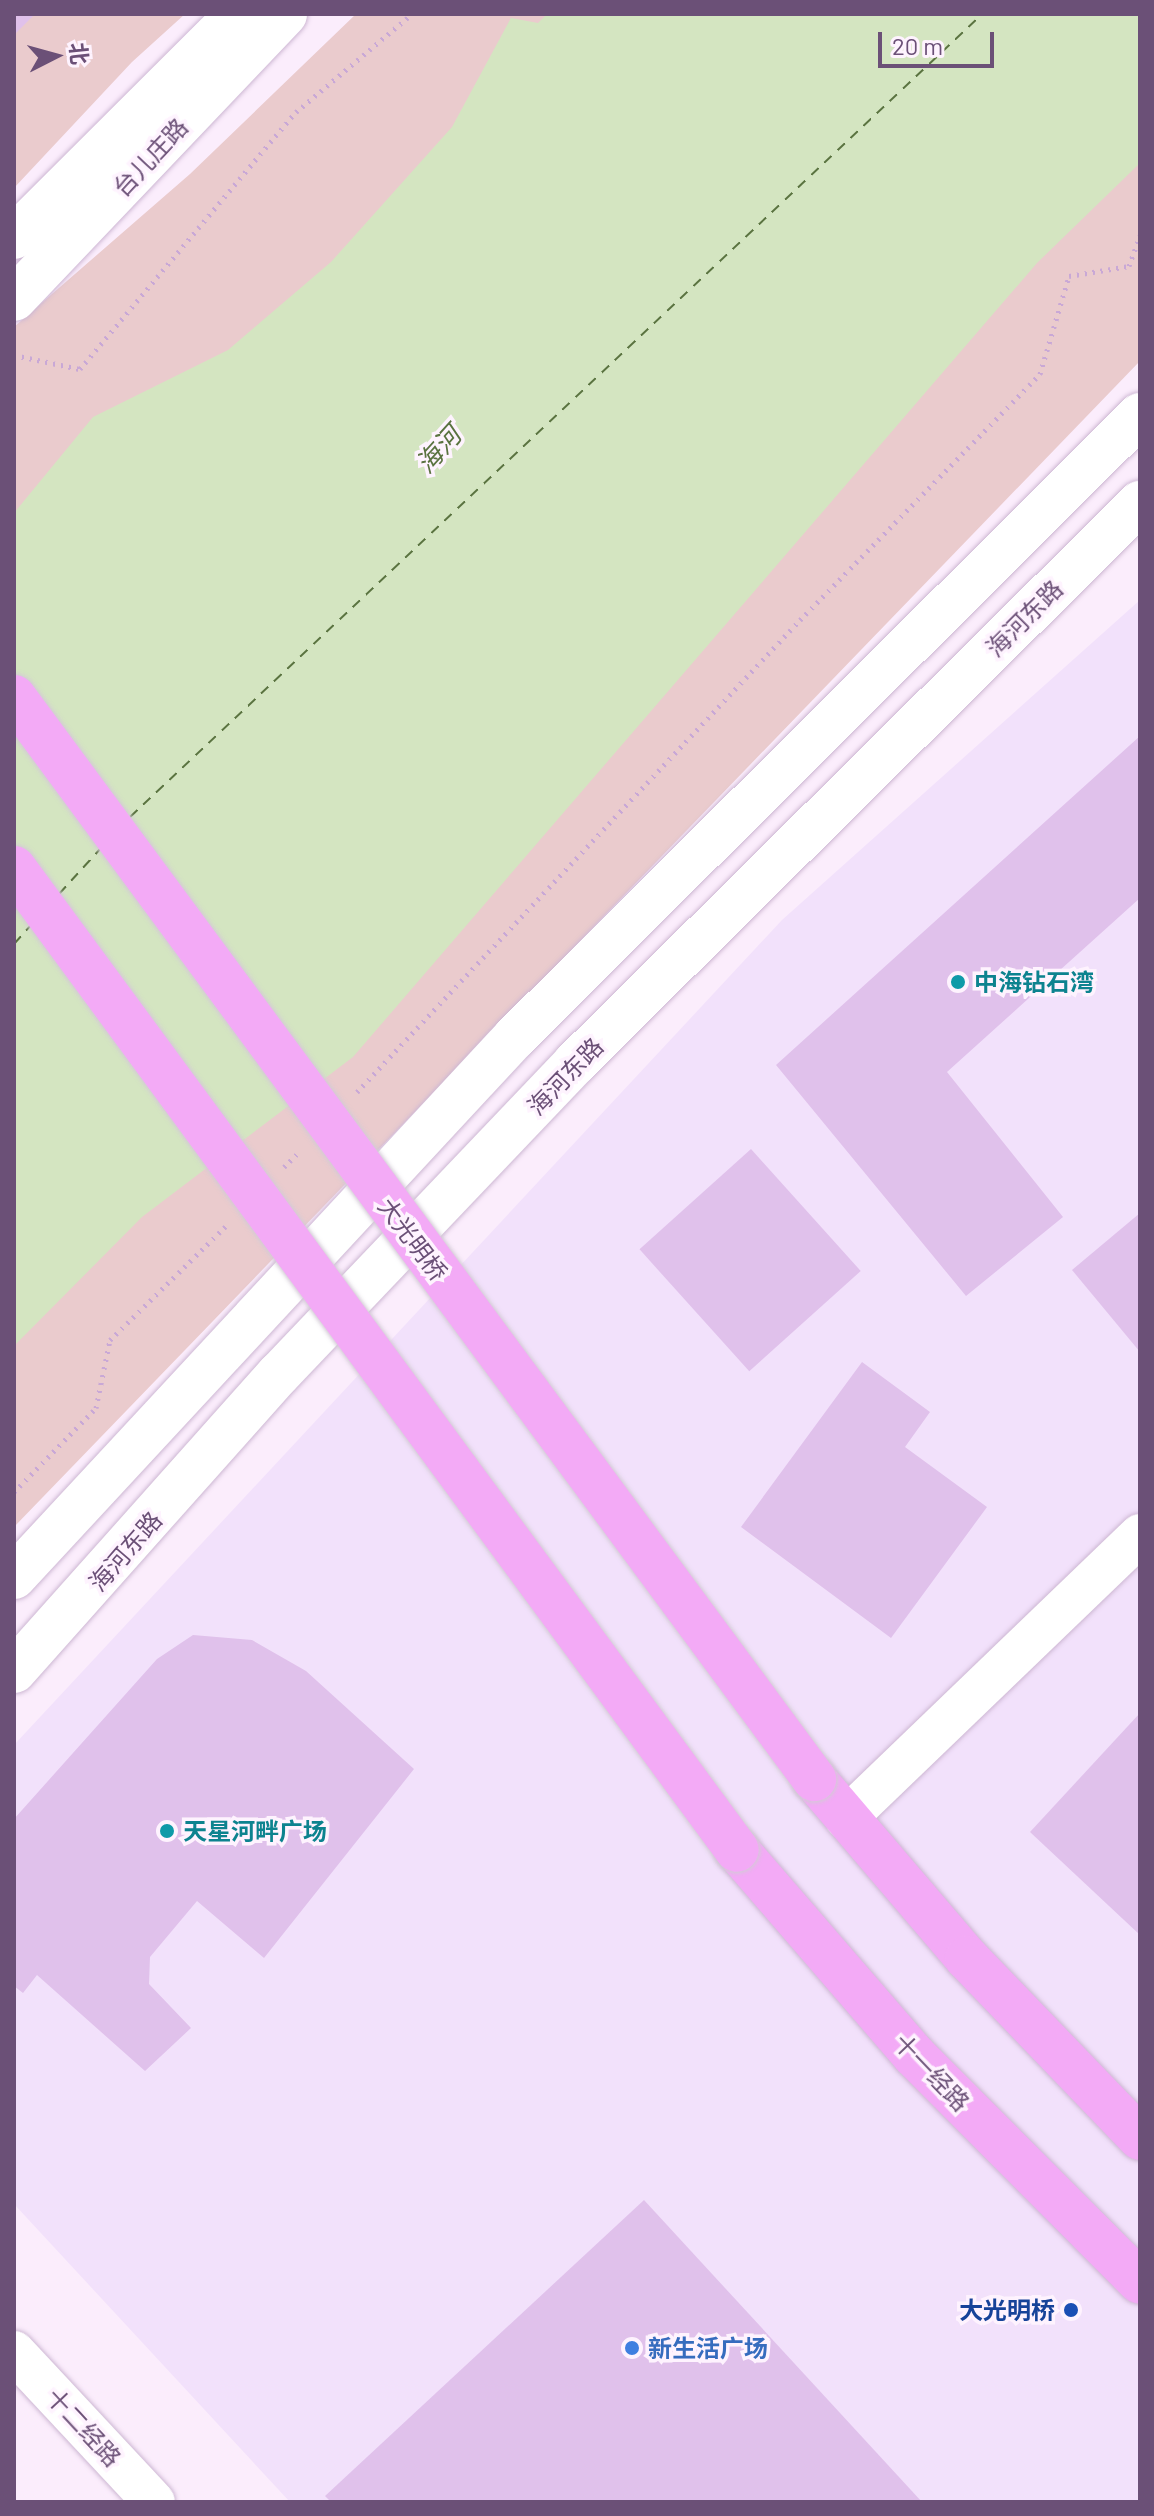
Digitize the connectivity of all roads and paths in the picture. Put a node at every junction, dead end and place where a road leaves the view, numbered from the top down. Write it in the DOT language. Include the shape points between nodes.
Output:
graph roads {
  1 [pos="238,14"];
  2 [pos="285,14"];
  3 [pos="412,14"];
  4 [pos="1140,235"];
  5 [pos="14,237"];
  6 [pos="14,299"];
  7 [pos="14,355"];
  8 [pos="1140,415"];
  9 [pos="1140,503"];
  10 [pos="14,697"];
  11 [pos="14,868"];
  12 [pos="348,1101"];
  13 [pos="304,1147"];
  14 [pos="281,1169"];
  15 [pos="237,1215"];
  16 [pos="14,1492"];
  17 [pos="1140,1535"];
  18 [pos="14,1577"];
  19 [pos="14,1671"];
  20 [pos="846,1818"];
  21 [pos="1140,2138"];
  22 [pos="1140,2282"];
  23 [pos="14,2352"];
  24 [pos="154,2502"];
  1 -- 5 [label="main road, 台儿庄路"];
  2 -- 6 [label="main road, 台儿庄路"];
  3 -- 7 [label="path" via="296,112 80,369"];
  4 -- 12 [label="path" via="1129,266 1069,276 1040,374 800,620"];
  8 -- 18 [label="main road" via="515,1037"];
  9 -- 19 [label="main road, 海河东路" via="575,1063 279,1374"];
  10 -- 20 [label="main road, 大光明桥, bridge"];
  11 -- 22 [label="main road, 十一经路, bridge" via="737,1850 914,2055"];
  13 -- 14 [label="path"];
  15 -- 16 [label="path" via="110,1340 96,1408"];
  17 -- 20 [label="street"];
  20 -- 21 [label="main road" via="967,1958"];
  23 -- 24 [label="street, 十二经路"];
}
